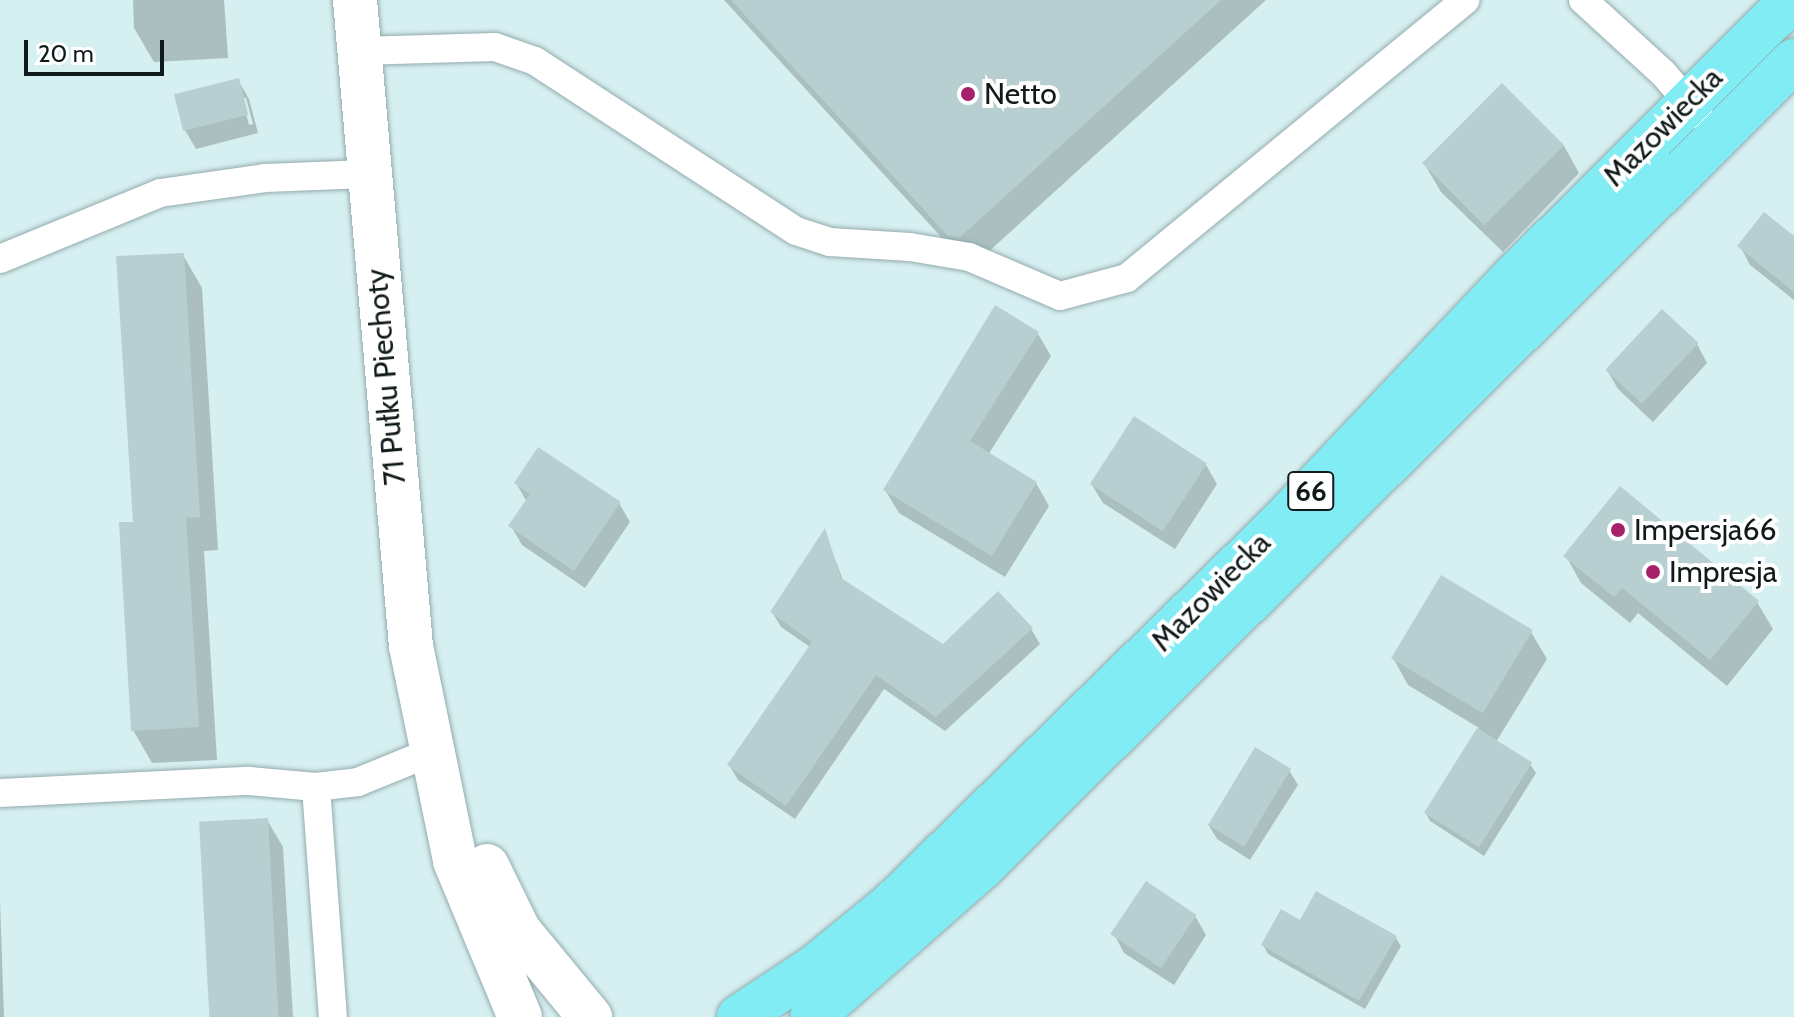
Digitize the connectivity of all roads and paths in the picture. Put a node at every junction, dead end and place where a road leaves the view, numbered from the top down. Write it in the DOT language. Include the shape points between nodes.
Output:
graph roads {
  1 [pos="355,0"];
  2 [pos="1466,0"];
  3 [pos="1583,0"];
  4 [pos="1792,0"];
  5 [pos="359,51"];
  6 [pos="1794,61"];
  7 [pos="1688,102"];
  8 [pos="1719,136"];
  9 [pos="367,174"];
  10 [pos="0,259"];
  11 [pos="431,752"];
  12 [pos="316,787"];
  13 [pos="0,793"];
  14 [pos="333,1017"];
  15 [pos="520,1017"];
  16 [pos="590,1017"];
  17 [pos="739,1017"];
  18 [pos="812,1017"];
  1 -- 5 [label="street, 71 Pułku Piechoty"];
  2 -- 5 [label="lane" via="1127,278 1060,296 969,257 830,242 796,231 535,61 495,47"];
  3 -- 7 [label="lane"];
  4 -- 7 [label="main road, Mazowiecka / 66"];
  5 -- 9 [label="street, 71 Pułku Piechoty"];
  6 -- 8 [label="main road, Mazowiecka / 66"];
  7 -- 8 [label="lane"];
  7 -- 17 [label="main road, Mazowiecka / 66" via="1282,522 892,904 816,966"];
  8 -- 18 [label="main road, Mazowiecka / 66" via="983,866"];
  9 -- 10 [label="lane" via="265,178 160,193"];
  9 -- 11 [label="street, 71 Pułku Piechoty" via="411,646"];
  11 -- 12 [label="lane" via="358,782"];
  11 -- 15 [label="street, 71 Pułku Piechoty" via="455,861"];
  11 -- 16 [label="street, 71 Pułku Piechoty" via="519,931"];
  12 -- 13 [label="lane" via="249,781"];
  12 -- 14 [label="lane"];
}
